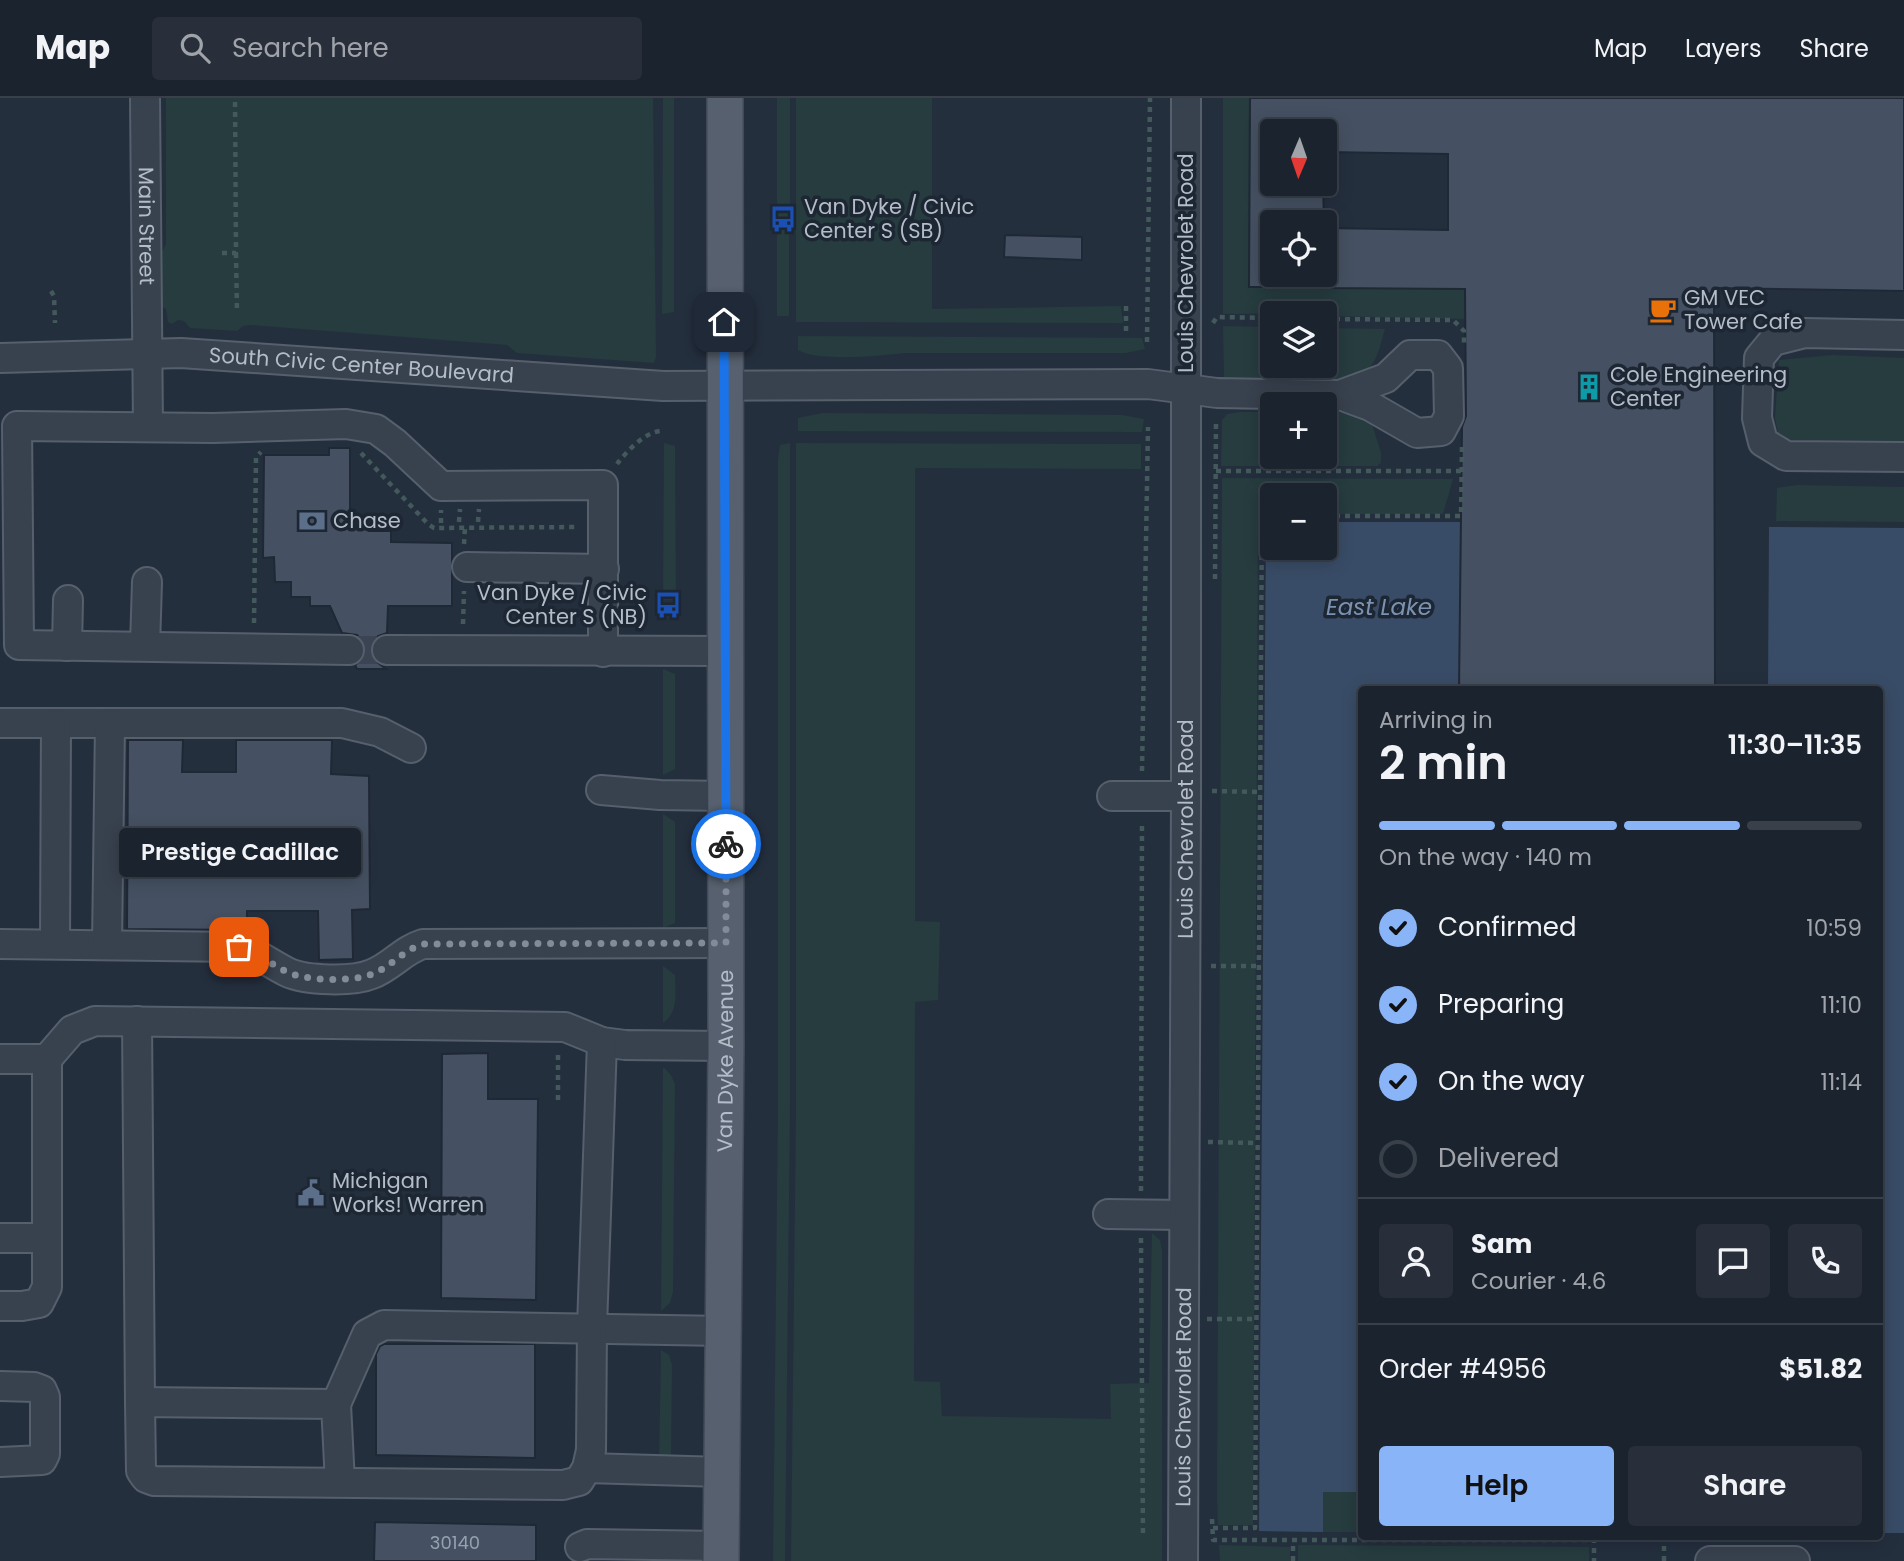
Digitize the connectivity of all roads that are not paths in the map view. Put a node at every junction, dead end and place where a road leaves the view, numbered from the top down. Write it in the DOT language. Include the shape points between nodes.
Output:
graph roads {
  1 [pos="145,98"];
  2 [pos="725,98"];
  3 [pos="1186,98"];
  4 [pos="1904,335"];
  5 [pos="146,354"];
  6 [pos="0,358"];
  7 [pos="724,387"];
  8 [pos="1186,389"];
  9 [pos="1340,395"];
  10 [pos="148,427"];
  11 [pos="1904,457"];
  12 [pos="467,567"];
  13 [pos="604,569"];
  14 [pos="147,582"];
  15 [pos="68,600"];
  16 [pos="67,646"];
  17 [pos="145,646"];
  18 [pos="349,650"];
  19 [pos="387,650"];
  20 [pos="727,651"];
  21 [pos="603,652"];
  22 [pos="0,723"];
  23 [pos="56,724"];
  24 [pos="110,724"];
  25 [pos="411,748"];
  26 [pos="601,790"];
  27 [pos="1195,793"];
  28 [pos="726,796"];
  29 [pos="1112,796"];
  30 [pos="726,943"];
  31 [pos="0,944"];
  32 [pos="55,944"];
  33 [pos="107,945"];
  34 [pos="137,1021"];
  35 [pos="602,1042"];
  36 [pos="726,1046"];
  37 [pos="0,1059"];
  38 [pos="47,1059"];
  39 [pos="1108,1214"];
  40 [pos="1184,1215"];
  41 [pos="0,1237"];
  42 [pos="47,1238"];
  43 [pos="0,1306"];
  44 [pos="592,1327"];
  45 [pos="724,1331"];
  46 [pos="0,1386"];
  47 [pos="140,1402"];
  48 [pos="336,1404"];
  49 [pos="0,1462"];
  50 [pos="587,1468"];
  51 [pos="722,1472"];
  52 [pos="340,1483"];
  53 [pos="580,1547"];
  54 [pos="721,1554"];
  55 [pos="1183,1561"];
  56 [pos="1710,1561"];
  57 [pos="1795,1561"];
  1 -- 5 [label="street, Main Street"];
  2 -- 7 [label="main road, Van Dyke Avenue"];
  3 -- 8 [label="street, Louis Chevrolet Road"];
  4 -- 11 [label="street" via="1805,333 1773,341 1759,358 1757,418 1763,442 1786,456"];
  5 -- 6 [label="street, South Civic Center Boulevard"];
  5 -- 7 [label="street, South Civic Center Boulevard"];
  5 -- 10 [label="street, Main Street"];
  7 -- 8 [label="street, South Civic Center Boulevard" via="1148,384"];
  7 -- 20 [label="main road, Van Dyke Avenue"];
  8 -- 9 [label="street, South Civic Center Boulevard"];
  8 -- 27 [label="street, Louis Chevrolet Road"];
  10 -- 13 [label="street" via="346,424 376,429 441,486 603,485"];
  10 -- 16 [label="street" via="69,438 17,426 19,645"];
  12 -- 13 [label="street"];
  13 -- 21 [label="street"];
  14 -- 17 [label="street"];
  15 -- 16 [label="street"];
  16 -- 17 [label="street"];
  17 -- 18 [label="street"];
  19 -- 21 [label="street"];
  20 -- 21 [label="street"];
  20 -- 28 [label="main road, Van Dyke Avenue"];
  22 -- 23 [label="street"];
  23 -- 24 [label="street"];
  23 -- 32 [label="street"];
  24 -- 25 [label="street" via="342,723 380,732"];
  24 -- 33 [label="street"];
  26 -- 28 [label="street"];
  27 -- 29 [label="street"];
  27 -- 40 [label="street, Louis Chevrolet Road"];
  28 -- 30 [label="main road, Van Dyke Avenue"];
  30 -- 33 [label="street" via="423,944 361,978 305,978 239,947"];
  30 -- 36 [label="main road, Van Dyke Avenue"];
  31 -- 32 [label="street"];
  32 -- 33 [label="street"];
  34 -- 35 [label="street" via="565,1027"];
  34 -- 38 [label="street" via="95,1021 72,1031"];
  34 -- 47 [label="street"];
  35 -- 36 [label="street"];
  35 -- 44 [label="street"];
  36 -- 45 [label="main road, Van Dyke Avenue"];
  37 -- 38 [label="street"];
  38 -- 42 [label="street"];
  39 -- 40 [label="street"];
  40 -- 55 [label="street, Louis Chevrolet Road"];
  41 -- 42 [label="street"];
  42 -- 43 [label="street" via="47,1287 39,1303"];
  44 -- 45 [label="street"];
  44 -- 48 [label="street" via="384,1325 367,1334"];
  44 -- 50 [label="street"];
  45 -- 51 [label="main road, Van Dyke Avenue"];
  46 -- 49 [label="street" via="42,1390 45,1432 42,1460"];
  47 -- 48 [label="street"];
  47 -- 52 [label="street" via="146,1478"];
  48 -- 52 [label="street"];
  50 -- 51 [label="street"];
  50 -- 52 [label="street" via="579,1481 563,1485"];
  51 -- 54 [label="main road, Van Dyke Avenue"];
  53 -- 54 [label="street"];
  56 -- 57 [label="street"];
}
